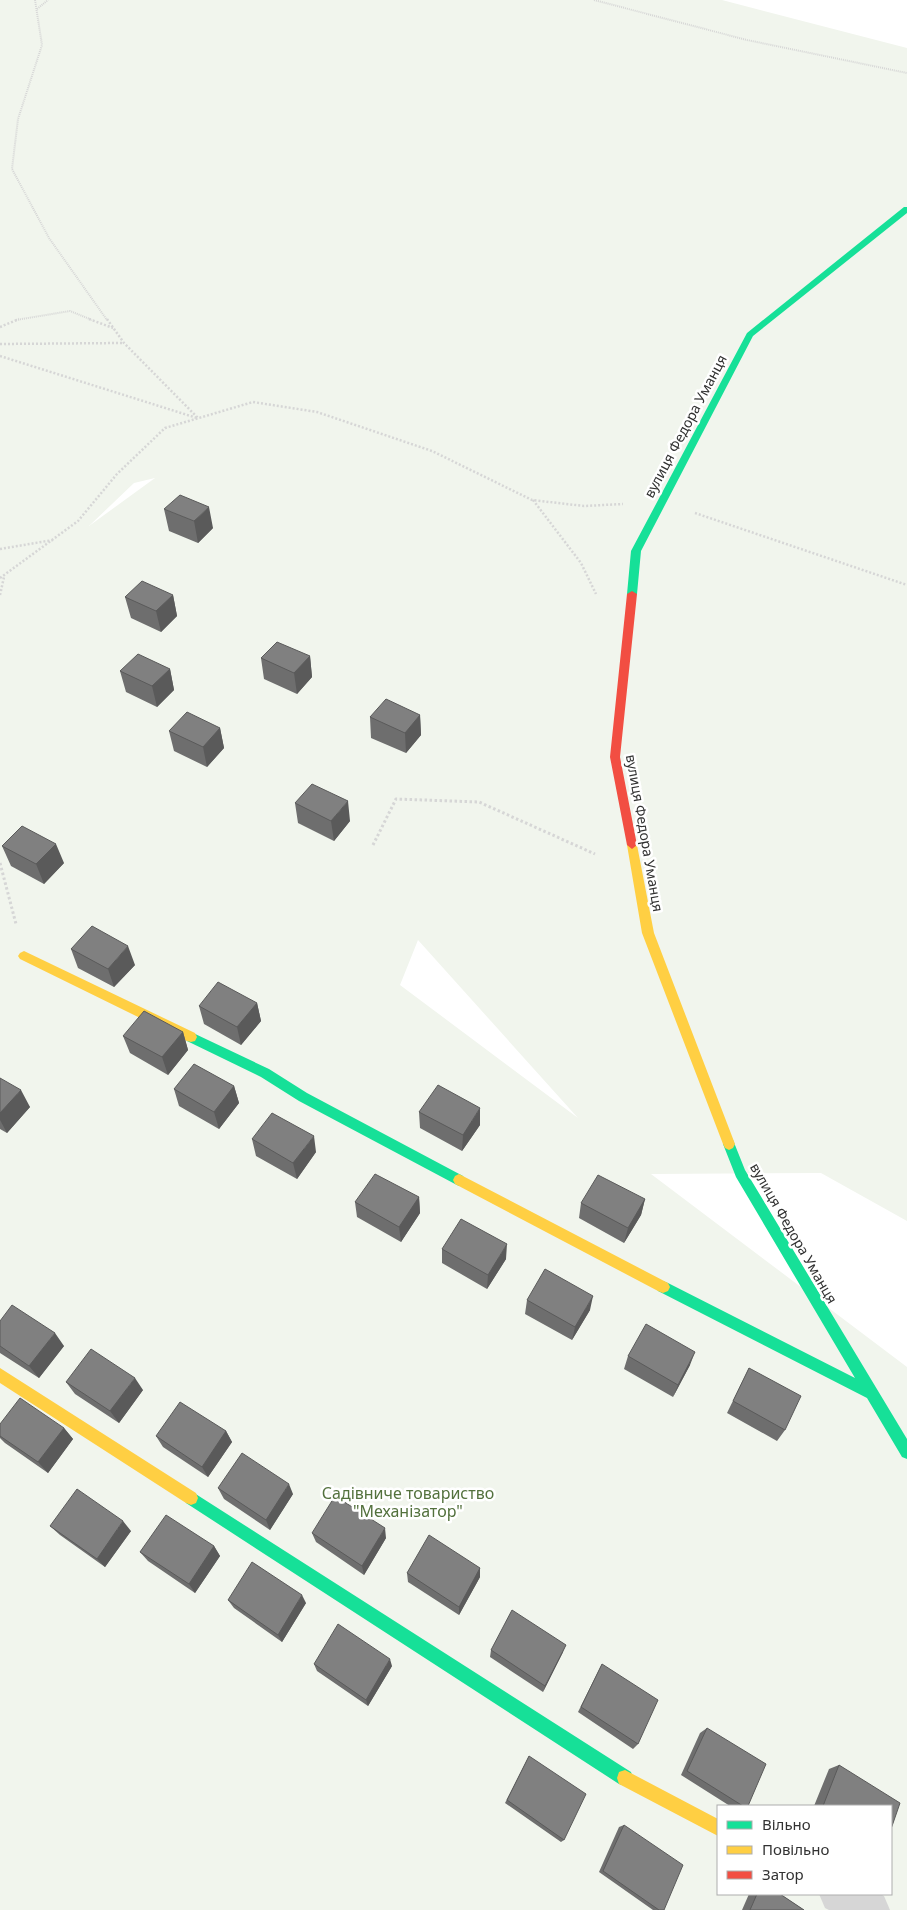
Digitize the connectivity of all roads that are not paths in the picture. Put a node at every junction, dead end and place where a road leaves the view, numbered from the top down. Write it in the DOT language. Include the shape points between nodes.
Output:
graph roads {
  1 [pos="907,209"];
  2 [pos="24,956"];
  3 [pos="0,1375"];
  4 [pos="871,1393"];
  5 [pos="907,1452"];
  6 [pos="717,1827"];
  7 [pos="842,1895"];
  8 [pos="870,1910"];
  1 -- 4 [label="street, вулиця Федора Уманця" via="750,335 636,550 615,757 648,933 740,1173"];
  2 -- 4 [label="street" via="265,1073 303,1097 535,1221"];
  3 -- 6 [label="street" via="621,1776"];
  4 -- 5 [label="street, вулиця Федора Уманця"];
  7 -- 8 [label="street"];
}
